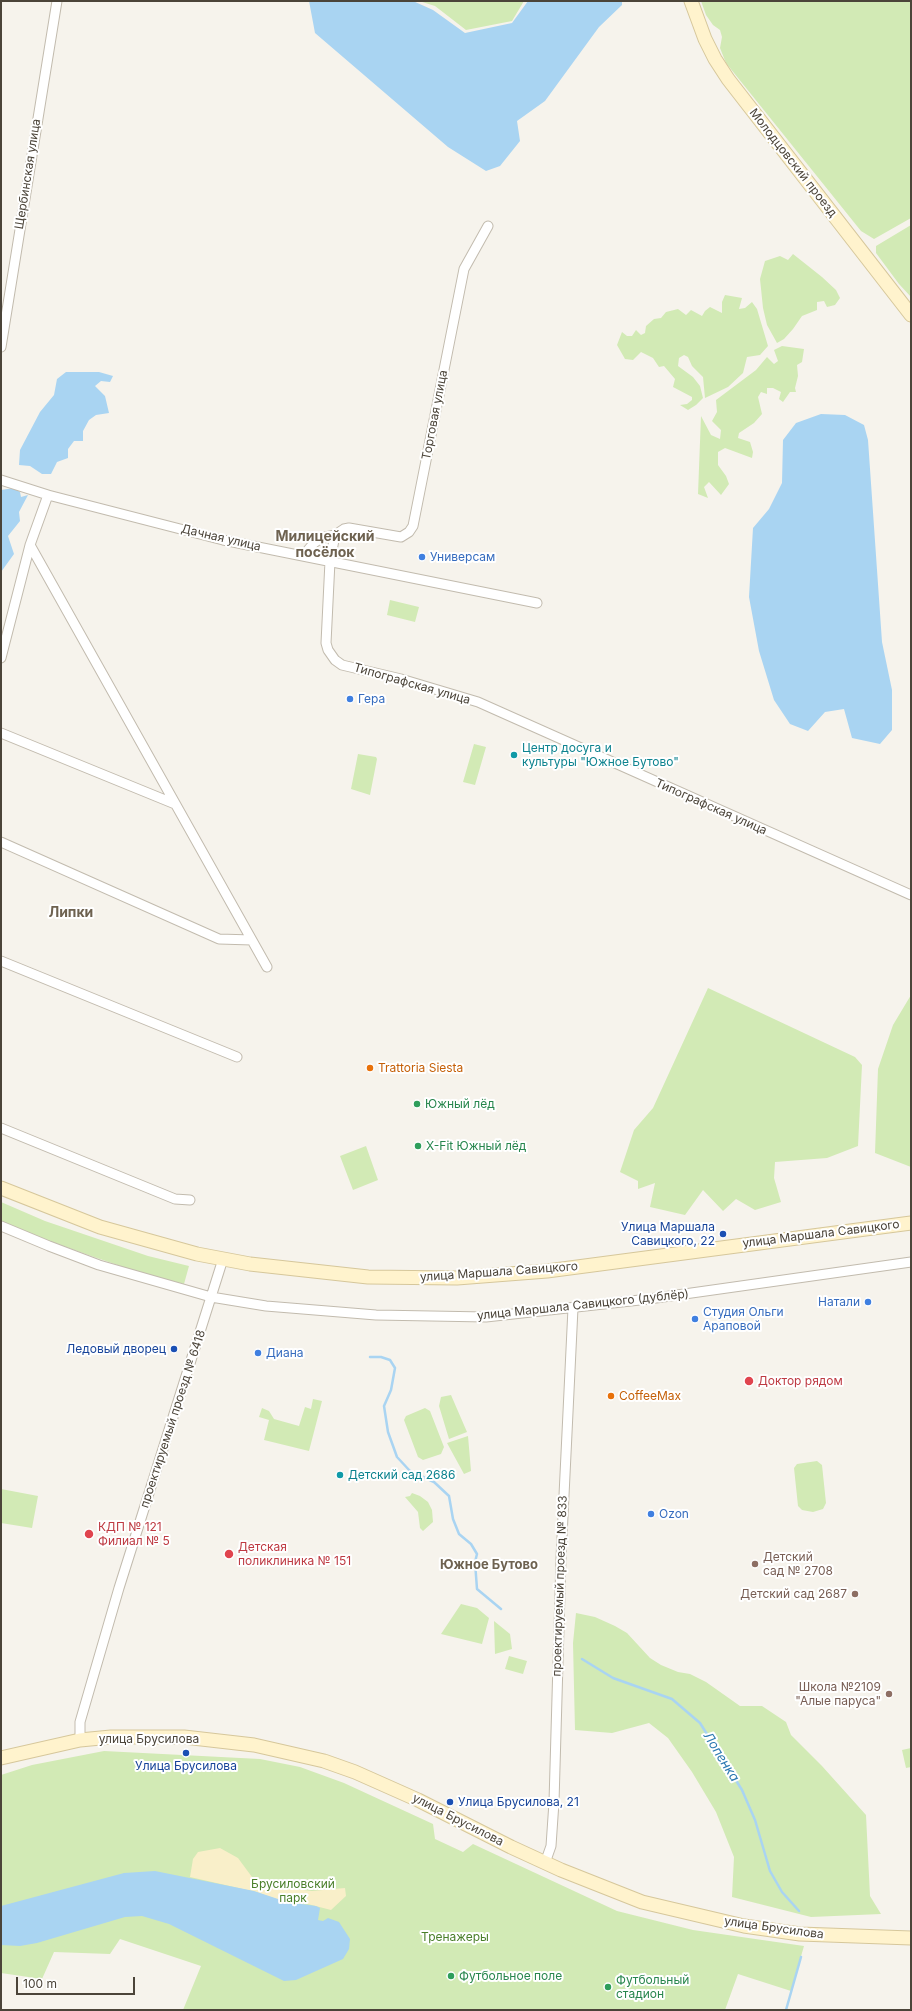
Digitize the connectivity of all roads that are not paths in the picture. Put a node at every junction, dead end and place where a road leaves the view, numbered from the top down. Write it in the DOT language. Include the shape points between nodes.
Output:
graph roads {
  1 [pos="57,1"];
  2 [pos="691,1"];
  3 [pos="488,226"];
  4 [pos="911,315"];
  5 [pos="1,347"];
  6 [pos="1,480"];
  7 [pos="48,496"];
  8 [pos="335,535"];
  9 [pos="30,545"];
  10 [pos="307,556"];
  11 [pos="330,562"];
  12 [pos="537,603"];
  13 [pos="1,658"];
  14 [pos="1,733"];
  15 [pos="175,804"];
  16 [pos="1,842"];
  17 [pos="911,895"];
  18 [pos="252,940"];
  19 [pos="1,961"];
  20 [pos="268,967"];
  21 [pos="238,1057"];
  22 [pos="1,1128"];
  23 [pos="1,1188"];
  24 [pos="190,1200"];
  25 [pos="911,1223"];
  26 [pos="1,1226"];
  27 [pos="223,1259"];
  28 [pos="911,1262"];
  29 [pos="211,1297"];
  30 [pos="573,1308"];
  31 [pos="80,1740"];
  32 [pos="1,1758"];
  33 [pos="545,1863"];
  34 [pos="911,1938"];
  1 -- 5 [label="street, Щербинская улица"];
  2 -- 4 [label="street, Молодцовский проезд" via="705,39 724,72"];
  3 -- 8 [label="street, Торговая улица" via="464,269 413,526 401,537 349,528"];
  6 -- 7 [label="street, Дачная улица"];
  7 -- 9 [label="street"];
  7 -- 10 [label="street, Дачная улица" via="223,540"];
  8 -- 10 [label="street, Торговая улица" via="321,538 314,543"];
  8 -- 11 [label="street"];
  9 -- 13 [label="street"];
  9 -- 15 [label="street"];
  10 -- 11 [label="street, Дачная улица"];
  11 -- 12 [label="street, Дачная улица"];
  11 -- 17 [label="street, Типографская улица" via="326,643 331,654 342,664 478,702"];
  14 -- 15 [label="street"];
  15 -- 18 [label="street"];
  16 -- 18 [label="street" via="219,939"];
  18 -- 20 [label="street"];
  19 -- 21 [label="street"];
  22 -- 24 [label="street" via="175,1199"];
  23 -- 27 [label="street, улица Маршала Савицкого" via="100,1227"];
  25 -- 27 [label="street, улица Маршала Савицкого" via="546,1271 457,1278 368,1277"];
  26 -- 29 [label="street, улица Маршала Савицкого (дублёр)" via="100,1265"];
  27 -- 29 [label="street, проектируемый проезд № 6418"];
  28 -- 30 [label="street, улица Маршала Савицкого (дублёр)"];
  29 -- 30 [label="street, улица Маршала Савицкого (дублёр)" via="251,1304 376,1315 486,1317"];
  29 -- 31 [label="street, проектируемый проезд № 6418" via="119,1588 80,1722"];
  30 -- 33 [label="street, проектируемый проезд № 833" via="561,1558 554,1802 551,1846"];
  31 -- 32 [label="street, улица Брусилова"];
  31 -- 33 [label="street, улица Брусилова" via="125,1736 184,1736 254,1745 324,1761 395,1789"];
  33 -- 34 [label="street, улица Брусилова" via="642,1902 744,1926 800,1934"];
}
